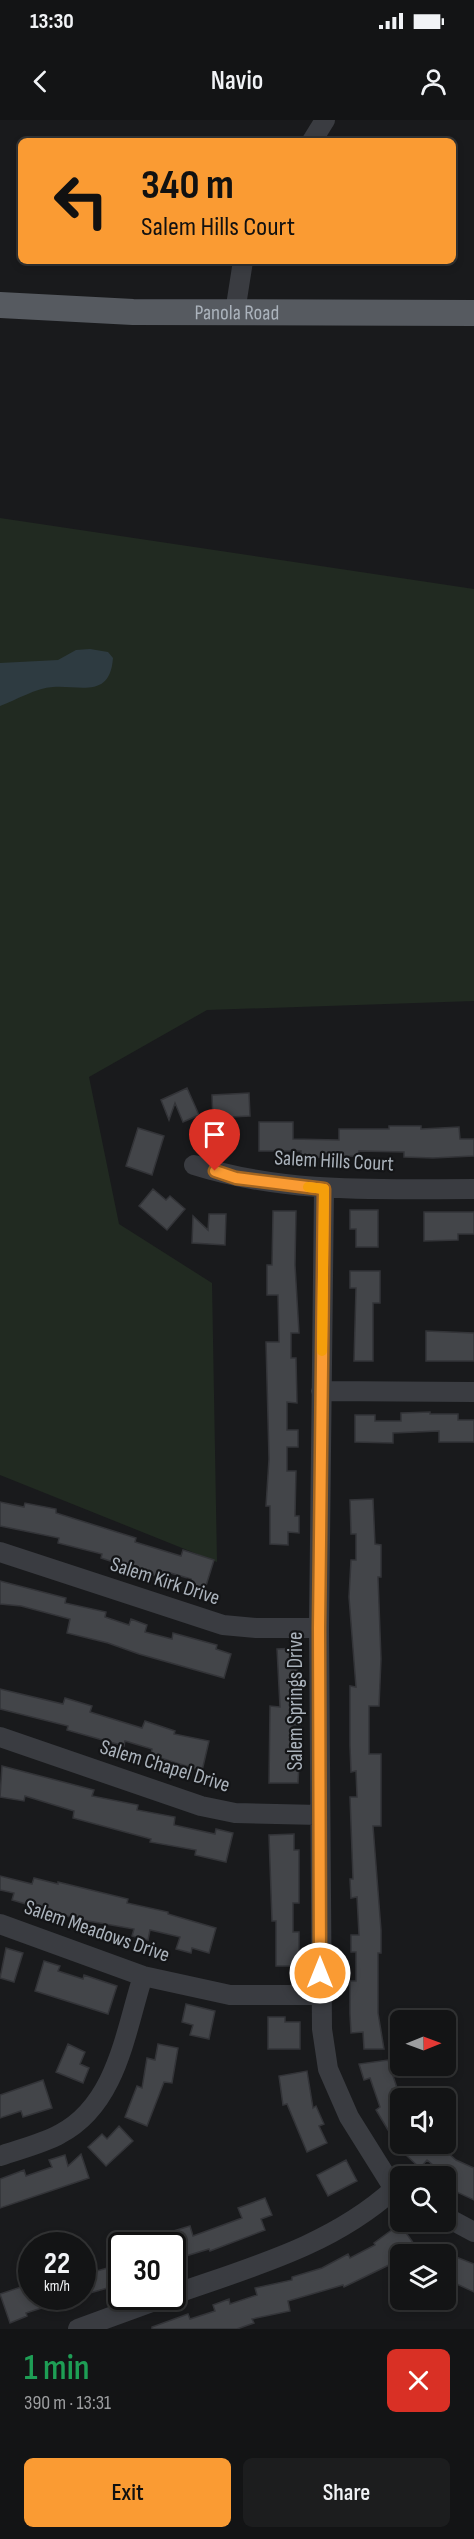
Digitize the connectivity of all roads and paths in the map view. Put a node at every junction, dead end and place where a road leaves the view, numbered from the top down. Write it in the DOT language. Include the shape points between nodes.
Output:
graph roads {
  1 [pos="325,120"];
  2 [pos="314,138"];
  3 [pos="243,264"];
  4 [pos="0,305"];
  5 [pos="235,312"];
  6 [pos="474,312"];
  7 [pos="194,1165"];
  8 [pos="324,1189"];
  9 [pos="474,1189"];
  10 [pos="321,1391"];
  11 [pos="474,1392"];
  12 [pos="0,1552"];
  13 [pos="319,1628"];
  14 [pos="0,1737"];
  15 [pos="320,1815"];
  16 [pos="0,1924"];
  17 [pos="143,1976"];
  18 [pos="320,1995"];
  19 [pos="0,2156"];
  20 [pos="390,2180"];
  21 [pos="390,2196"];
  22 [pos="456,2222"];
  23 [pos="474,2232"];
  24 [pos="186,2290"];
  25 [pos="131,2310"];
  26 [pos="78,2329"];
  1 -- 2 [label="street"];
  3 -- 5 [label="street"];
  4 -- 5 [label="main road, Panola Road" via="133,312"];
  5 -- 6 [label="main road, Panola Road"];
  7 -- 8 [label="street, Salem Hills Court" via="236,1178"];
  8 -- 9 [label="street, Salem Hills Court"];
  8 -- 10 [label="street, Salem Springs Drive"];
  10 -- 11 [label="street"];
  10 -- 13 [label="street, Salem Springs Drive"];
  12 -- 13 [label="street, Salem Kirk Drive" via="223,1625"];
  13 -- 15 [label="street, Salem Springs Drive"];
  14 -- 15 [label="street, Salem Chapel Drive" via="201,1806 235,1813"];
  15 -- 18 [label="street, Salem Springs Drive"];
  16 -- 17 [label="street, Salem Meadows Drive"];
  17 -- 18 [label="street, Salem Meadows Drive" via="230,1995"];
  17 -- 19 [label="street" via="109,2087 91,2110 61,2134"];
  18 -- 20 [label="street, Salem Springs Drive" via="328,2069 349,2117"];
  21 -- 24 [label="street" via="338,2232"];
  22 -- 23 [label="street"];
  25 -- 26 [label="street"];
}
